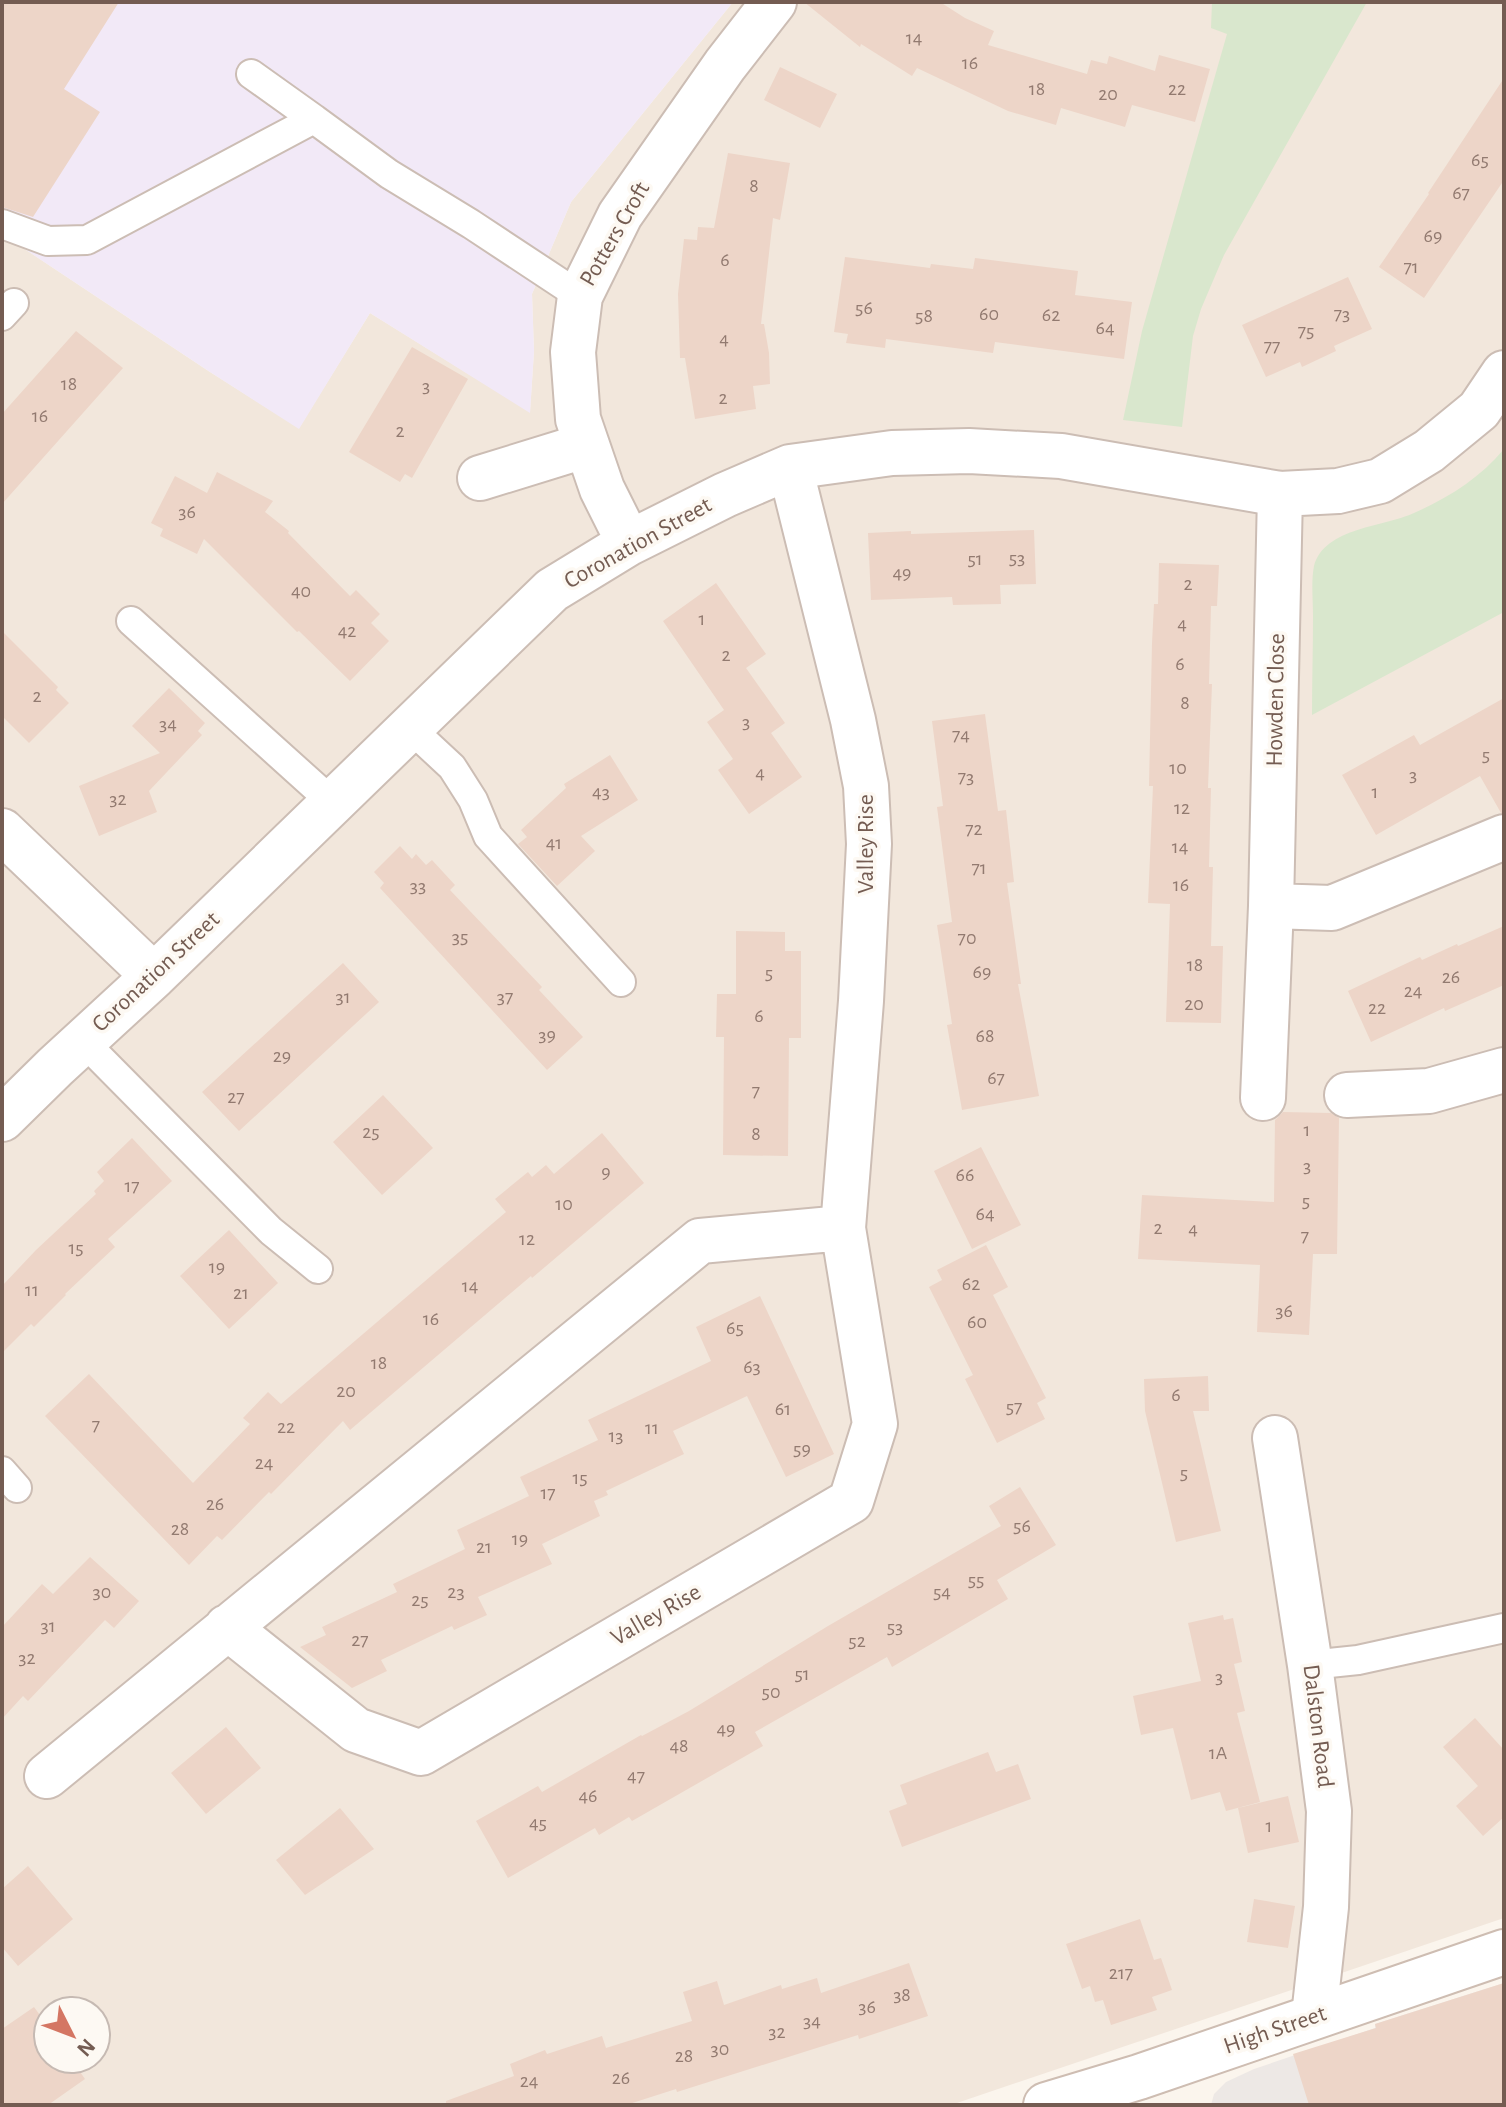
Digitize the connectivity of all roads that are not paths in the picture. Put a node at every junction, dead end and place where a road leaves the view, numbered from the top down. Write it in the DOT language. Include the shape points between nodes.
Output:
graph roads {
  1 [pos="774,2"];
  2 [pos="251,74"];
  3 [pos="314,119"];
  4 [pos="2,224"];
  5 [pos="580,296"];
  6 [pos="1504,373"];
  7 [pos="587,445"];
  8 [pos="790,467"];
  9 [pos="480,478"];
  10 [pos="1280,494"];
  11 [pos="629,543"];
  12 [pos="131,621"];
  13 [pos="410,728"];
  14 [pos="332,802"];
  15 [pos="2,831"];
  16 [pos="1504,837"];
  17 [pos="1271,906"];
  18 [pos="154,976"];
  19 [pos="621,982"];
  20 [pos="83,1041"];
  21 [pos="1504,1070"];
  22 [pos="1347,1095"];
  23 [pos="1263,1098"];
  24 [pos="2,1119"];
  25 [pos="843,1228"];
  26 [pos="318,1269"];
  27 [pos="1275,1438"];
  28 [pos="227,1627"];
  29 [pos="1504,1628"];
  30 [pos="1310,1665"];
  31 [pos="47,1776"];
  32 [pos="1504,1952"];
  33 [pos="1314,2016"];
  34 [pos="1144,2091"];
  35 [pos="1046,2105"];
  1 -- 5 [label="street, Potters Croft" via="620,215"];
  2 -- 3 [label="lane"];
  3 -- 4 [label="lane" via="87,240 48,241"];
  3 -- 5 [label="lane" via="389,174"];
  5 -- 7 [label="street, Potters Croft" via="573,352 578,419"];
  6 -- 10 [label="street, Coronation Street" via="1479,410 1429,451 1380,481 1338,491"];
  7 -- 9 [label="street"];
  7 -- 11 [label="street, Potters Croft"];
  8 -- 10 [label="street, Coronation Street" via="892,453 1061,456"];
  8 -- 11 [label="street, Coronation Street"];
  8 -- 25 [label="street, Valley Rise" via="866,786 869,844 861,1001"];
  10 -- 17 [label="street, Howden Close"];
  11 -- 13 [label="street, Coronation Street" via="552,590"];
  12 -- 14 [label="lane"];
  13 -- 14 [label="street, Coronation Street"];
  13 -- 19 [label="lane" via="452,767 488,836"];
  14 -- 18 [label="street, Coronation Street"];
  15 -- 18 [label="street"];
  16 -- 17 [label="street" via="1332,908"];
  17 -- 23 [label="street, Howden Close"];
  18 -- 20 [label="street, Coronation Street"];
  20 -- 24 [label="street, Coronation Street"];
  20 -- 26 [label="lane" via="271,1231"];
  21 -- 22 [label="street" via="1429,1091"];
  25 -- 28 [label="street" via="700,1241"];
  25 -- 28 [label="street, Valley Rise" via="875,1424 851,1501 421,1753 356,1730"];
  27 -- 30 [label="street, Dalston Road"];
  28 -- 31 [label="street"];
  29 -- 30 [label="lane" via="1358,1660"];
  30 -- 33 [label="street, Dalston Road" via="1329,1811 1326,1907"];
  32 -- 33 [label="street, High Street"];
  33 -- 34 [label="street, High Street"];
  34 -- 35 [label="street, High Street"];
}
